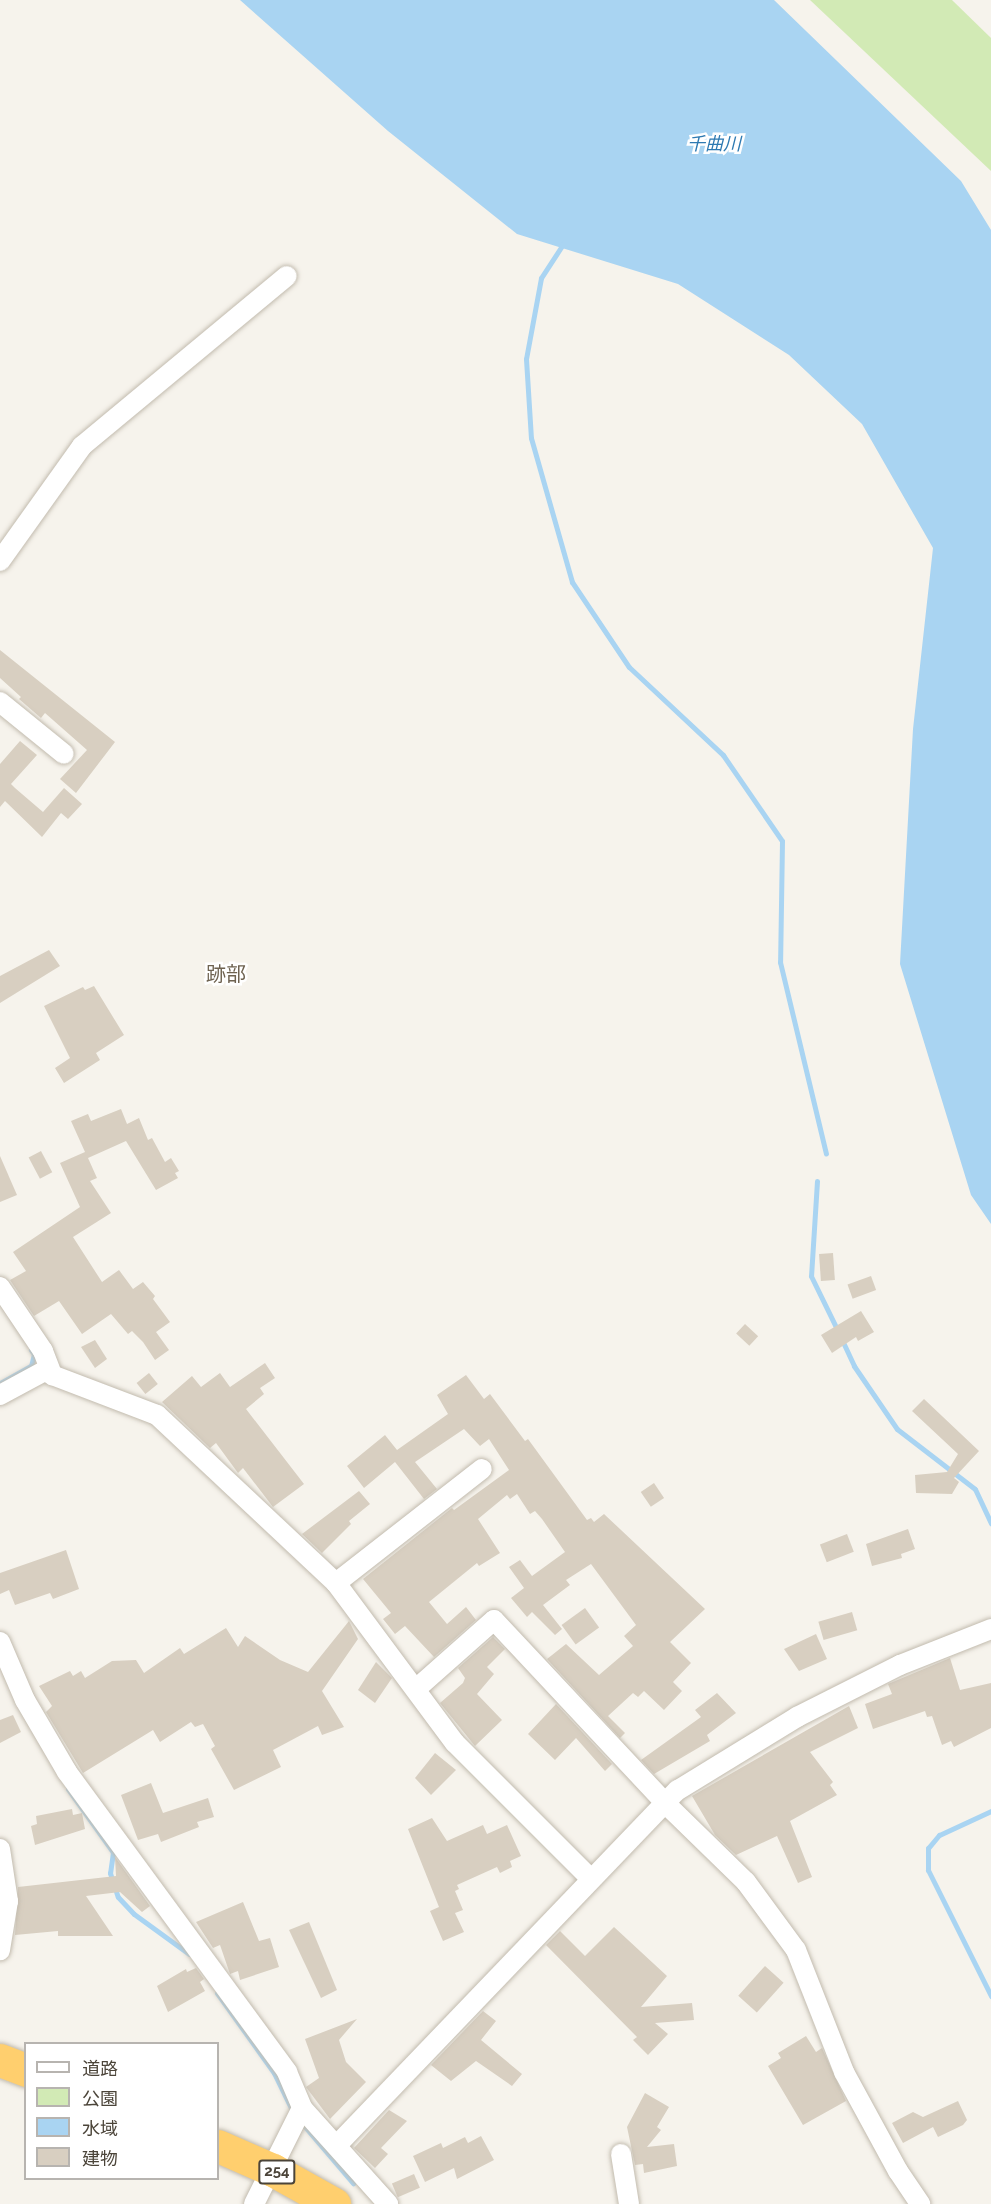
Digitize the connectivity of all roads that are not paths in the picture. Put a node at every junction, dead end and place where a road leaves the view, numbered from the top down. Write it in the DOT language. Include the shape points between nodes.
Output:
graph roads {
  1 [pos="287,276"];
  2 [pos="0,561"];
  3 [pos="0,702"];
  4 [pos="64,754"];
  5 [pos="0,1287"];
  6 [pos="48,1369"];
  7 [pos="0,1395"];
  8 [pos="482,1469"];
  9 [pos="336,1583"];
  10 [pos="991,1629"];
  11 [pos="0,1642"];
  12 [pos="416,1689"];
  13 [pos="664,1803"];
  14 [pos="0,1849"];
  15 [pos="591,1880"];
  16 [pos="0,1950"];
  17 [pos="0,2060"];
  18 [pos="24,2069"];
  19 [pos="302,2108"];
  20 [pos="337,2145"];
  21 [pos="219,2146"];
  22 [pos="621,2154"];
  23 [pos="273,2170"];
  24 [pos="254,2204"];
  25 [pos="334,2204"];
  26 [pos="388,2204"];
  27 [pos="629,2204"];
  28 [pos="920,2204"];
  1 -- 2 [label="street" via="82,446"];
  3 -- 4 [label="street"];
  5 -- 6 [label="street" via="44,1351"];
  6 -- 7 [label="street"];
  6 -- 9 [label="street" via="58,1379 157,1415"];
  8 -- 9 [label="street"];
  9 -- 12 [label="street"];
  10 -- 13 [label="street" via="900,1665 797,1717 678,1790"];
  11 -- 19 [label="street" via="25,1700 68,1772 287,2072"];
  12 -- 13 [label="street" via="494,1620"];
  12 -- 15 [label="street" via="455,1743"];
  13 -- 15 [label="street"];
  13 -- 28 [label="street" via="746,1882 796,1950 844,2072"];
  14 -- 16 [label="street" via="8,1901"];
  15 -- 20 [label="street"];
  17 -- 18 [label="highway"];
  19 -- 20 [label="street"];
  19 -- 23 [label="street"];
  20 -- 26 [label="street"];
  21 -- 23 [label="highway, 254"];
  22 -- 27 [label="street"];
  23 -- 24 [label="street"];
  23 -- 25 [label="highway, 254"];
}
